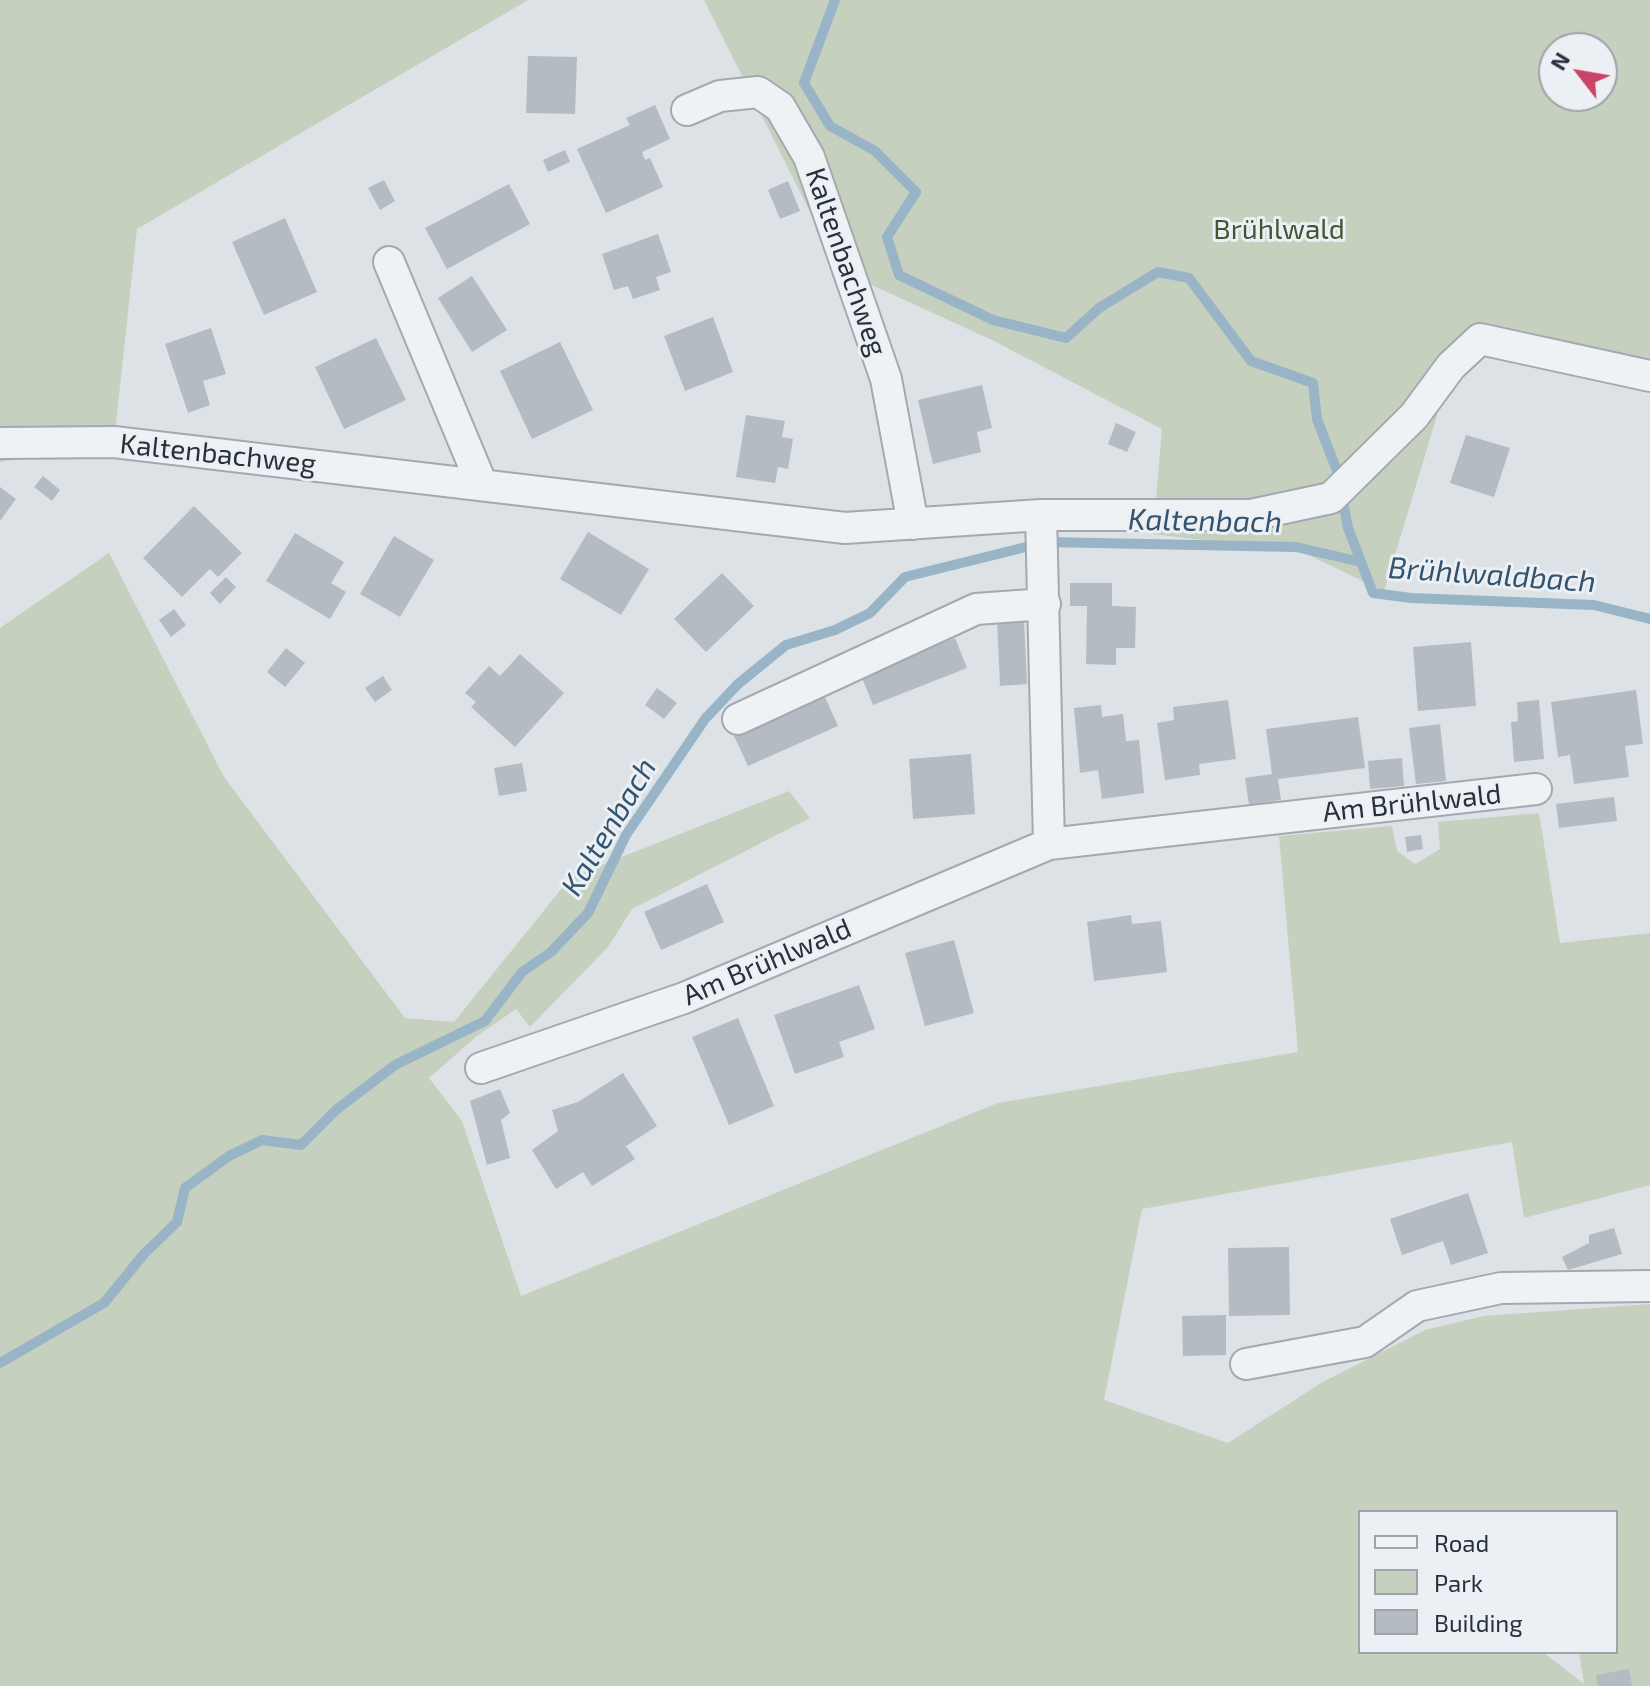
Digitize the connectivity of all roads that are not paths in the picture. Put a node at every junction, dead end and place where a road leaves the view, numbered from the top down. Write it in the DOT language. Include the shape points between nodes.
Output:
graph roads {
  1 [pos="687,110"];
  2 [pos="389,262"];
  3 [pos="1650,376"];
  4 [pos="0,443"];
  5 [pos="482,485"];
  6 [pos="1041,515"];
  7 [pos="913,524"];
  8 [pos="1045,604"];
  9 [pos="738,719"];
  10 [pos="1536,789"];
  11 [pos="1049,844"];
  12 [pos="481,1068"];
  13 [pos="1650,1286"];
  14 [pos="1246,1364"];
  1 -- 7 [label="street, Kaltenbachweg" via="720,96 758,92 780,107 809,157 886,379"];
  2 -- 5 [label="street"];
  3 -- 6 [label="street, Kaltenbachweg" via="1480,339 1451,366 1414,416 1331,498 1251,515"];
  4 -- 5 [label="street, Kaltenbachweg" via="114,442"];
  5 -- 7 [label="street, Kaltenbachweg" via="845,528"];
  6 -- 7 [label="street, Kaltenbachweg"];
  6 -- 8 [label="street"];
  8 -- 9 [label="street" via="976,609"];
  8 -- 11 [label="street"];
  10 -- 11 [label="street, Am Brühlwald"];
  11 -- 12 [label="street, Am Brühlwald" via="684,998"];
  13 -- 14 [label="street" via="1501,1288 1417,1306 1365,1342"];
}
